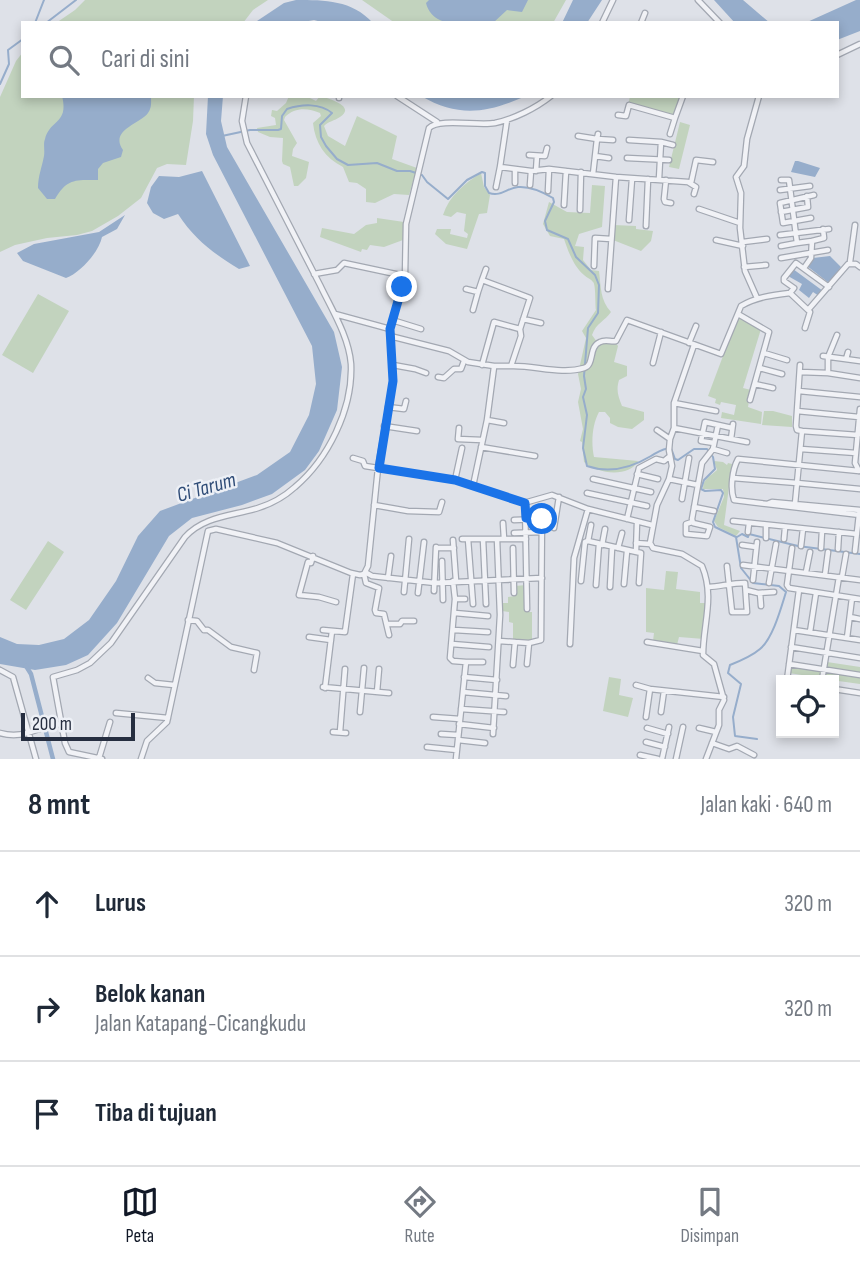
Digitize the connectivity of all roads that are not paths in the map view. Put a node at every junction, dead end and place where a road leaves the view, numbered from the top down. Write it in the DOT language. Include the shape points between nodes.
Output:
graph roads {
  1 [pos="613,0"];
  2 [pos="698,0"];
  3 [pos="645,13"];
  4 [pos="603,21"];
  5 [pos="642,21"];
  6 [pos="718,21"];
  7 [pos="860,44"];
  8 [pos="839,54"];
  9 [pos="246,98"];
  10 [pos="400,98"];
  11 [pos="548,98"];
  12 [pos="682,98"];
  13 [pos="759,98"];
  14 [pos="618,115"];
  15 [pos="675,118"];
  16 [pos="507,119"];
  17 [pos="438,122"];
  18 [pos="670,134"];
  19 [pos="578,136"];
  20 [pos="598,136"];
  21 [pos="613,140"];
  22 [pos="629,140"];
  23 [pos="661,142"];
  24 [pos="673,145"];
  25 [pos="547,148"];
  26 [pos="529,155"];
  27 [pos="537,156"];
  28 [pos="595,156"];
  29 [pos="609,158"];
  30 [pos="627,158"];
  31 [pos="660,159"];
  32 [pos="669,160"];
  33 [pos="713,162"];
  34 [pos="500,167"];
  35 [pos="620,168"];
  36 [pos="515,169"];
  37 [pos="549,169"];
  38 [pos="533,171"];
  39 [pos="566,171"];
  40 [pos="581,172"];
  41 [pos="593,174"];
  42 [pos="617,177"];
  43 [pos="632,179"];
  44 [pos="648,179"];
  45 [pos="659,179"];
  46 [pos="666,180"];
  47 [pos="781,180"];
  48 [pos="515,183"];
  49 [pos="691,183"];
  50 [pos="530,185"];
  51 [pos="810,186"];
  52 [pos="496,187"];
  53 [pos="791,189"];
  54 [pos="780,190"];
  55 [pos="548,191"];
  56 [pos="694,194"];
  57 [pos="814,195"];
  58 [pos="807,196"];
  59 [pos="792,199"];
  60 [pos="671,203"];
  61 [pos="564,205"];
  62 [pos="580,209"];
  63 [pos="699,209"];
  64 [pos="793,210"];
  65 [pos="781,212"];
  66 [pos="811,218"];
  67 [pos="629,220"];
  68 [pos="794,221"];
  69 [pos="740,223"];
  70 [pos="855,225"];
  71 [pos="646,226"];
  72 [pos="796,232"];
  73 [pos="779,235"];
  74 [pos="611,239"];
  75 [pos="767,239"];
  76 [pos="716,240"];
  77 [pos="812,241"];
  78 [pos="797,243"];
  79 [pos="743,244"];
  80 [pos="781,246"];
  81 [pos="828,250"];
  82 [pos="812,253"];
  83 [pos="781,258"];
  84 [pos="850,262"];
  85 [pos="766,265"];
  86 [pos="594,266"];
  87 [pos="744,267"];
  88 [pos="860,267"];
  89 [pos="804,268"];
  90 [pos="486,269"];
  91 [pos="314,274"];
  92 [pos="405,276"];
  93 [pos="482,281"];
  94 [pos="829,287"];
  95 [pos="466,289"];
  96 [pos="608,289"];
  97 [pos="478,292"];
  98 [pos="790,293"];
  99 [pos="757,298"];
  100 [pos="473,310"];
  101 [pos="808,310"];
  102 [pos="334,314"];
  103 [pos="738,314"];
  104 [pos="523,319"];
  105 [pos="392,320"];
  106 [pos="541,323"];
  107 [pos="696,326"];
  108 [pos="805,328"];
  109 [pos="421,329"];
  110 [pos="520,330"];
  111 [pos="661,332"];
  112 [pos="390,333"];
  113 [pos="837,335"];
  114 [pos="691,344"];
  115 [pos="848,352"];
  116 [pos="764,353"];
  117 [pos="825,356"];
  118 [pos="846,359"];
  119 [pos="787,360"];
  120 [pos="464,361"];
  121 [pos="860,361"];
  122 [pos="653,363"];
  123 [pos="393,365"];
  124 [pos="482,365"];
  125 [pos="800,365"];
  126 [pos="494,366"];
  127 [pos="512,366"];
  128 [pos="760,368"];
  129 [pos="800,372"];
  130 [pos="426,373"];
  131 [pos="828,373"];
  132 [pos="782,374"];
  133 [pos="438,377"];
  134 [pos="860,378"];
  135 [pos="755,384"];
  136 [pos="773,388"];
  137 [pos="799,391"];
  138 [pos="860,397"];
  139 [pos="750,400"];
  140 [pos="406,401"];
  141 [pos="674,402"];
  142 [pos="388,407"];
  143 [pos="860,409"];
  144 [pos="716,411"];
  145 [pos="797,411"];
  146 [pos="859,416"];
  147 [pos="486,420"];
  148 [pos="504,423"];
  149 [pos="718,425"];
  150 [pos="384,426"];
  151 [pos="859,426"];
  152 [pos="459,428"];
  153 [pos="674,428"];
  154 [pos="657,430"];
  155 [pos="417,431"];
  156 [pos="802,431"];
  157 [pos="702,432"];
  158 [pos="858,435"];
  159 [pos="716,436"];
  160 [pos="670,439"];
  161 [pos="731,439"];
  162 [pos="482,440"];
  163 [pos="747,442"];
  164 [pos="481,447"];
  165 [pos="461,448"];
  166 [pos="711,449"];
  167 [pos="801,449"];
  168 [pos="669,451"];
  169 [pos="727,453"];
  170 [pos="856,453"];
  171 [pos="535,456"];
  172 [pos="353,458"];
  173 [pos="689,458"];
  174 [pos="799,466"];
  175 [pos="379,468"];
  176 [pos="859,471"];
  177 [pos="637,474"];
  178 [pos="733,478"];
  179 [pos="593,479"];
  180 [pos="658,479"];
  181 [pos="455,480"];
  182 [pos="669,480"];
  183 [pos="685,482"];
  184 [pos="797,483"];
  185 [pos="698,485"];
  186 [pos="472,486"];
  187 [pos="634,487"];
  188 [pos="860,489"];
  189 [pos="651,492"];
  190 [pos="587,493"];
  191 [pos="559,497"];
  192 [pos="682,499"];
  193 [pos="442,502"];
  194 [pos="525,503"];
  195 [pos="630,503"];
  196 [pos="374,505"];
  197 [pos="647,506"];
  198 [pos="795,506"];
  199 [pos="694,507"];
  200 [pos="588,509"];
  201 [pos="542,511"];
  202 [pos="715,511"];
  203 [pos="860,512"];
  204 [pos="526,518"];
  205 [pos="542,519"];
  206 [pos="626,519"];
  207 [pos="514,520"];
  208 [pos="733,521"];
  209 [pos="637,522"];
  210 [pos="692,522"];
  211 [pos="503,523"];
  212 [pos="749,523"];
  213 [pos="201,524"];
  214 [pos="591,525"];
  215 [pos="652,525"];
  216 [pos="766,525"];
  217 [pos="554,528"];
  218 [pos="785,528"];
  219 [pos="606,529"];
  220 [pos="803,529"];
  221 [pos="208,530"];
  222 [pos="822,531"];
  223 [pos="526,532"];
  224 [pos="542,532"];
  225 [pos="748,532"];
  226 [pos="839,532"];
  227 [pos="514,533"];
  228 [pos="622,533"];
  229 [pos="857,534"];
  230 [pos="766,538"];
  231 [pos="409,539"];
  232 [pos="483,539"];
  233 [pos="498,539"];
  234 [pos="504,539"];
  235 [pos="526,539"];
  236 [pos="784,539"];
  237 [pos="453,540"];
  238 [pos="587,541"];
  239 [pos="424,542"];
  240 [pos="636,543"];
  241 [pos="601,544"];
  242 [pos="650,544"];
  243 [pos="776,544"];
  244 [pos="742,545"];
  245 [pos="802,546"];
  246 [pos="454,548"];
  247 [pos="513,548"];
  248 [pos="615,548"];
  249 [pos="792,548"];
  250 [pos="821,548"];
  251 [pos="838,549"];
  252 [pos="627,551"];
  253 [pos="856,551"];
  254 [pos="636,552"];
  255 [pos="810,552"];
  256 [pos="828,552"];
  257 [pos="846,554"];
  258 [pos="313,556"];
  259 [pos="391,556"];
  260 [pos="442,561"];
  261 [pos="743,565"];
  262 [pos="727,566"];
  263 [pos="755,566"];
  264 [pos="771,568"];
  265 [pos="789,570"];
  266 [pos="806,572"];
  267 [pos="365,573"];
  268 [pos="860,573"];
  269 [pos="353,574"];
  270 [pos="825,575"];
  271 [pos="841,577"];
  272 [pos="388,578"];
  273 [pos="513,578"];
  274 [pos="527,578"];
  275 [pos="542,578"];
  276 [pos="485,579"];
  277 [pos="499,579"];
  278 [pos="405,580"];
  279 [pos="472,580"];
  280 [pos="752,580"];
  281 [pos="860,580"];
  282 [pos="419,581"];
  283 [pos="454,581"];
  284 [pos="581,581"];
  285 [pos="442,582"];
  286 [pos="435,583"];
  287 [pos="639,583"];
  288 [pos="769,583"];
  289 [pos="624,584"];
  290 [pos="730,584"];
  291 [pos="596,585"];
  292 [pos="610,587"];
  293 [pos="709,587"];
  294 [pos="746,590"];
  295 [pos="799,590"];
  296 [pos="434,591"];
  297 [pos="404,592"];
  298 [pos="774,592"];
  299 [pos="418,593"];
  300 [pos="514,593"];
  301 [pos="760,593"];
  302 [pos="817,593"];
  303 [pos="835,596"];
  304 [pos="852,598"];
  305 [pos="455,599"];
  306 [pos="465,599"];
  307 [pos="860,599"];
  308 [pos="443,600"];
  309 [pos="336,602"];
  310 [pos="473,604"];
  311 [pos="486,604"];
  312 [pos="761,606"];
  313 [pos="527,609"];
  314 [pos="455,612"];
  315 [pos="488,616"];
  316 [pos="850,617"];
  317 [pos="860,619"];
  318 [pos="188,620"];
  319 [pos="414,621"];
  320 [pos="388,624"];
  321 [pos="323,630"];
  322 [pos="454,630"];
  323 [pos="794,630"];
  324 [pos="332,631"];
  325 [pos="488,632"];
  326 [pos="810,632"];
  327 [pos="389,635"];
  328 [pos="828,635"];
  329 [pos="309,637"];
  330 [pos="847,638"];
  331 [pos="331,640"];
  332 [pos="860,640"];
  333 [pos="499,641"];
  334 [pos="514,642"];
  335 [pos="647,642"];
  336 [pos="529,643"];
  337 [pos="452,644"];
  338 [pos="570,644"];
  339 [pos="489,647"];
  340 [pos="791,647"];
  341 [pos="703,651"];
  342 [pos="825,653"];
  343 [pos="860,658"];
  344 [pos="466,662"];
  345 [pos="483,662"];
  346 [pos="527,664"];
  347 [pos="789,664"];
  348 [pos="513,665"];
  349 [pos="364,668"];
  350 [pos="345,669"];
  351 [pos="379,669"];
  352 [pos="0,670"];
  353 [pos="254,670"];
  354 [pos="823,670"];
  355 [pos="788,675"];
  356 [pos="822,675"];
  357 [pos="860,675"];
  358 [pos="464,677"];
  359 [pos="148,678"];
  360 [pos="497,680"];
  361 [pos="174,685"];
  362 [pos="636,685"];
  363 [pos="344,689"];
  364 [pos="650,689"];
  365 [pos="839,690"];
  366 [pos="361,691"];
  367 [pos="664,691"];
  368 [pos="377,692"];
  369 [pos="463,692"];
  370 [pos="389,693"];
  371 [pos="860,693"];
  372 [pos="496,696"];
  373 [pos="506,696"];
  374 [pos="724,696"];
  375 [pos="461,709"];
  376 [pos="495,711"];
  377 [pos="360,712"];
  378 [pos="503,712"];
  379 [pos="661,712"];
  380 [pos="116,713"];
  381 [pos="433,717"];
  382 [pos="646,717"];
  383 [pos="167,718"];
  384 [pos="110,722"];
  385 [pos="459,722"];
  386 [pos="61,724"];
  387 [pos="683,727"];
  388 [pos="647,728"];
  389 [pos="699,728"];
  390 [pos="31,732"];
  391 [pos="333,732"];
  392 [pos="716,732"];
  393 [pos="0,733"];
  394 [pos="440,734"];
  395 [pos="458,738"];
  396 [pos="646,742"];
  397 [pos="485,743"];
  398 [pos="712,743"];
  399 [pos="427,747"];
  400 [pos="665,747"];
  401 [pos="457,750"];
  402 [pos="69,752"];
  403 [pos="640,755"];
  404 [pos="754,755"];
  405 [pos="36,759"];
  406 [pos="69,759"];
  407 [pos="101,759"];
  408 [pos="141,759"];
  409 [pos="456,759"];
  410 [pos="660,759"];
  411 [pos="676,759"];
  412 [pos="706,759"];
  1 -- 4 [label="street"];
  2 -- 6 [label="street"];
  3 -- 5 [label="street"];
  7 -- 8 [label="street"];
  9 -- 91 [label="street" via="244,135"];
  10 -- 17 [label="street"];
  11 -- 16 [label="street"];
  12 -- 15 [label="street"];
  13 -- 69 [label="street" via="744,166 736,175 742,201"];
  14 -- 15 [label="street" via="626,116 629,106"];
  15 -- 18 [label="street"];
  16 -- 17 [label="street" via="483,124"];
  16 -- 34 [label="street"];
  17 -- 92 [label="street" via="429,128 405,230"];
  19 -- 20 [label="street"];
  20 -- 21 [label="street"];
  20 -- 28 [label="street"];
  22 -- 23 [label="street"];
  23 -- 24 [label="street"];
  23 -- 31 [label="street"];
  25 -- 27 [label="street" via="545,156"];
  26 -- 27 [label="street"];
  27 -- 38 [label="street"];
  28 -- 29 [label="street"];
  28 -- 41 [label="street"];
  30 -- 31 [label="street"];
  31 -- 32 [label="street"];
  31 -- 45 [label="street"];
  33 -- 49 [label="street" via="696,160"];
  34 -- 36 [label="street"];
  34 -- 52 [label="street"];
  35 -- 42 [label="street"];
  36 -- 38 [label="street"];
  36 -- 48 [label="street"];
  37 -- 38 [label="street"];
  37 -- 39 [label="street"];
  37 -- 55 [label="street"];
  38 -- 50 [label="street"];
  39 -- 40 [label="street"];
  39 -- 61 [label="street"];
  40 -- 41 [label="street"];
  40 -- 62 [label="street"];
  41 -- 42 [label="street"];
  42 -- 43 [label="street"];
  42 -- 74 [label="street"];
  43 -- 44 [label="street"];
  43 -- 67 [label="street"];
  44 -- 45 [label="street"];
  44 -- 71 [label="street"];
  45 -- 46 [label="street"];
  46 -- 49 [label="street"];
  46 -- 60 [label="street" via="664,199"];
  47 -- 53 [label="street" via="789,180"];
  49 -- 56 [label="street" via="696,187"];
  51 -- 53 [label="street"];
  53 -- 54 [label="street"];
  53 -- 59 [label="street"];
  57 -- 58 [label="street"];
  58 -- 59 [label="street"];
  58 -- 64 [label="street" via="808,207"];
  59 -- 64 [label="street"];
  59 -- 65 [label="street" via="780,203"];
  63 -- 69 [label="street"];
  64 -- 65 [label="street"];
  64 -- 68 [label="street"];
  65 -- 68 [label="street" via="779,224"];
  66 -- 68 [label="street"];
  68 -- 72 [label="street"];
  69 -- 79 [label="street"];
  70 -- 84 [label="street"];
  72 -- 73 [label="street"];
  72 -- 77 [label="street" via="826,229 824,238"];
  72 -- 78 [label="street"];
  74 -- 86 [label="street" via="594,240"];
  74 -- 96 [label="street"];
  75 -- 79 [label="street"];
  76 -- 79 [label="street"];
  77 -- 78 [label="street"];
  77 -- 82 [label="street"];
  78 -- 80 [label="street"];
  79 -- 87 [label="street"];
  81 -- 82 [label="street"];
  82 -- 83 [label="street"];
  82 -- 89 [label="street"];
  84 -- 88 [label="street"];
  84 -- 94 [label="street"];
  85 -- 87 [label="street"];
  87 -- 99 [label="street"];
  89 -- 94 [label="street"];
  89 -- 98 [label="street" via="795,264 784,278 794,288"];
  90 -- 93 [label="street"];
  91 -- 92 [label="street" via="337,270 344,263"];
  91 -- 102 [label="street"];
  92 -- 105 [label="street"];
  93 -- 97 [label="street"];
  93 -- 104 [label="street" via="529,298"];
  94 -- 101 [label="street"];
  95 -- 97 [label="street"];
  97 -- 100 [label="street"];
  98 -- 99 [label="street"];
  98 -- 101 [label="street"];
  99 -- 103 [label="street" via="741,306"];
  101 -- 108 [label="street"];
  102 -- 112 [label="street"];
  102 -- 213 [label="street" via="347,347 350,379 329,447 282,496 261,507"];
  103 -- 114 [label="street" via="722,353"];
  103 -- 116 [label="street" via="769,332"];
  104 -- 106 [label="street"];
  104 -- 110 [label="street"];
  105 -- 109 [label="street"];
  105 -- 112 [label="street"];
  107 -- 114 [label="street"];
  110 -- 124 [label="street" via="494,322"];
  110 -- 127 [label="street"];
  111 -- 114 [label="street"];
  111 -- 122 [label="street"];
  111 -- 127 [label="street" via="627,320 617,341 601,341 594,347 584,368"];
  112 -- 120 [label="street" via="449,351"];
  112 -- 123 [label="street"];
  113 -- 117 [label="street"];
  114 -- 141 [label="street"];
  115 -- 118 [label="street"];
  116 -- 119 [label="street"];
  116 -- 128 [label="street"];
  117 -- 118 [label="street"];
  117 -- 131 [label="street"];
  118 -- 121 [label="street"];
  120 -- 124 [label="street"];
  120 -- 133 [label="street" via="461,369"];
  123 -- 130 [label="street"];
  123 -- 142 [label="street"];
  124 -- 126 [label="street"];
  125 -- 129 [label="street"];
  126 -- 127 [label="street"];
  126 -- 147 [label="street"];
  128 -- 132 [label="street"];
  128 -- 135 [label="street"];
  129 -- 131 [label="street"];
  129 -- 137 [label="street"];
  131 -- 134 [label="street"];
  135 -- 136 [label="street"];
  135 -- 139 [label="street"];
  137 -- 138 [label="street"];
  137 -- 145 [label="street"];
  140 -- 142 [label="street" via="404,409"];
  141 -- 144 [label="street"];
  141 -- 153 [label="street"];
  142 -- 150 [label="street"];
  143 -- 146 [label="street"];
  145 -- 146 [label="street"];
  145 -- 156 [label="street" via="796,428"];
  146 -- 151 [label="street"];
  147 -- 148 [label="street"];
  147 -- 162 [label="street"];
  149 -- 157 [label="street" via="705,421"];
  149 -- 159 [label="street"];
  149 -- 161 [label="street" via="733,426"];
  150 -- 155 [label="street"];
  150 -- 175 [label="street"];
  151 -- 158 [label="street"];
  152 -- 162 [label="street" via="458,439"];
  153 -- 157 [label="street"];
  153 -- 160 [label="street"];
  154 -- 160 [label="street"];
  156 -- 158 [label="street"];
  156 -- 167 [label="street"];
  157 -- 159 [label="street"];
  157 -- 166 [label="street" via="700,443"];
  158 -- 170 [label="street"];
  159 -- 161 [label="street"];
  159 -- 166 [label="street"];
  160 -- 168 [label="street"];
  161 -- 163 [label="street"];
  162 -- 164 [label="street"];
  164 -- 171 [label="street"];
  164 -- 186 [label="street"];
  165 -- 181 [label="street"];
  166 -- 169 [label="street"];
  166 -- 185 [label="street" via="702,463"];
  167 -- 170 [label="street"];
  167 -- 174 [label="street"];
  168 -- 177 [label="street" via="664,461 656,458"];
  168 -- 182 [label="street"];
  170 -- 176 [label="street"];
  172 -- 175 [label="street"];
  173 -- 183 [label="street"];
  174 -- 176 [label="street"];
  174 -- 178 [label="street" via="738,460"];
  174 -- 184 [label="street"];
  175 -- 181 [label="street"];
  175 -- 196 [label="street"];
  177 -- 180 [label="street"];
  177 -- 187 [label="street"];
  178 -- 184 [label="street"];
  178 -- 198 [label="street" via="734,500"];
  179 -- 187 [label="street"];
  181 -- 186 [label="street"];
  182 -- 183 [label="street"];
  182 -- 215 [label="street"];
  183 -- 185 [label="street"];
  183 -- 192 [label="street"];
  184 -- 188 [label="street"];
  184 -- 198 [label="street"];
  185 -- 199 [label="street"];
  186 -- 194 [label="street"];
  187 -- 189 [label="street"];
  187 -- 195 [label="street"];
  190 -- 195 [label="street"];
  191 -- 194 [label="street" via="549,495"];
  191 -- 200 [label="street"];
  191 -- 217 [label="street"];
  193 -- 196 [label="street" via="439,512"];
  194 -- 204 [label="street"];
  195 -- 197 [label="street"];
  195 -- 206 [label="street"];
  196 -- 267 [label="street"];
  198 -- 203 [label="street"];
  199 -- 202 [label="street"];
  199 -- 210 [label="street"];
  200 -- 206 [label="street"];
  200 -- 338 [label="street" via="573,558"];
  201 -- 205 [label="street"];
  203 -- 229 [label="street"];
  204 -- 205 [label="street"];
  204 -- 207 [label="street"];
  204 -- 223 [label="street"];
  205 -- 224 [label="street"];
  206 -- 209 [label="street"];
  208 -- 212 [label="street"];
  209 -- 215 [label="street"];
  209 -- 240 [label="street"];
  210 -- 210 [label="street" via="686,524 686,534 707,536 710,527"];
  211 -- 234 [label="street"];
  212 -- 216 [label="street"];
  212 -- 225 [label="street"];
  213 -- 221 [label="street"];
  213 -- 386 [label="street" via="185,537 111,643 90,663 53,677"];
  214 -- 238 [label="street"];
  215 -- 242 [label="street"];
  216 -- 218 [label="street"];
  216 -- 230 [label="street"];
  218 -- 220 [label="street"];
  218 -- 236 [label="street"];
  219 -- 241 [label="street"];
  220 -- 222 [label="street"];
  220 -- 245 [label="street"];
  221 -- 258 [label="street" via="277,543"];
  221 -- 318 [label="street"];
  222 -- 226 [label="street"];
  222 -- 250 [label="street"];
  223 -- 224 [label="street"];
  223 -- 227 [label="street"];
  223 -- 235 [label="street"];
  224 -- 275 [label="street"];
  226 -- 229 [label="street"];
  226 -- 251 [label="street"];
  228 -- 248 [label="street"];
  229 -- 253 [label="street"];
  231 -- 278 [label="street"];
  232 -- 233 [label="street"];
  232 -- 276 [label="street"];
  232 -- 279 [label="street" via="465,539"];
  233 -- 234 [label="street"];
  233 -- 277 [label="street"];
  234 -- 235 [label="street"];
  235 -- 274 [label="street"];
  237 -- 246 [label="street"];
  238 -- 241 [label="street"];
  238 -- 284 [label="street"];
  239 -- 282 [label="street"];
  240 -- 242 [label="street"];
  240 -- 254 [label="street"];
  241 -- 248 [label="street"];
  241 -- 291 [label="street"];
  242 -- 293 [label="street" via="702,566"];
  243 -- 264 [label="street"];
  244 -- 263 [label="street" via="757,545"];
  246 -- 283 [label="street"];
  246 -- 286 [label="street" via="437,548"];
  247 -- 273 [label="street"];
  248 -- 252 [label="street"];
  248 -- 292 [label="street"];
  249 -- 265 [label="street"];
  252 -- 254 [label="street"];
  252 -- 289 [label="street"];
  254 -- 287 [label="street" via="641,553"];
  255 -- 266 [label="street"];
  256 -- 270 [label="street"];
  257 -- 271 [label="street"];
  258 -- 269 [label="street"];
  258 -- 309 [label="street" via="299,595"];
  259 -- 272 [label="street"];
  260 -- 285 [label="street"];
  261 -- 263 [label="street"];
  262 -- 290 [label="street"];
  263 -- 264 [label="street"];
  263 -- 280 [label="street"];
  264 -- 265 [label="street"];
  264 -- 288 [label="street"];
  265 -- 266 [label="street"];
  265 -- 295 [label="street" via="787,585"];
  266 -- 270 [label="street"];
  267 -- 269 [label="street"];
  267 -- 272 [label="street"];
  267 -- 320 [label="street" via="366,583 379,588 375,611 384,614"];
  268 -- 281 [label="street"];
  269 -- 324 [label="street" via="345,632"];
  270 -- 271 [label="street"];
  271 -- 281 [label="street"];
  271 -- 303 [label="street"];
  272 -- 278 [label="street"];
  273 -- 274 [label="street"];
  273 -- 277 [label="street"];
  273 -- 300 [label="street"];
  274 -- 275 [label="street"];
  274 -- 313 [label="street"];
  275 -- 336 [label="street" via="541,640"];
  276 -- 277 [label="street"];
  276 -- 279 [label="street"];
  276 -- 311 [label="street"];
  277 -- 333 [label="street"];
  278 -- 282 [label="street"];
  278 -- 297 [label="street"];
  279 -- 283 [label="street"];
  279 -- 310 [label="street"];
  282 -- 286 [label="street"];
  282 -- 299 [label="street"];
  283 -- 285 [label="street"];
  283 -- 305 [label="street"];
  285 -- 286 [label="street"];
  285 -- 308 [label="street"];
  286 -- 296 [label="street"];
  290 -- 293 [label="street"];
  290 -- 294 [label="street" via="745,583"];
  290 -- 294 [label="street" via="732,612 747,612"];
  293 -- 341 [label="street"];
  294 -- 301 [label="street"];
  295 -- 302 [label="street"];
  295 -- 323 [label="street"];
  298 -- 301 [label="street"];
  301 -- 312 [label="street"];
  302 -- 303 [label="street"];
  302 -- 326 [label="street"];
  303 -- 304 [label="street"];
  303 -- 328 [label="street"];
  304 -- 307 [label="street"];
  304 -- 316 [label="street"];
  305 -- 306 [label="street"];
  305 -- 314 [label="street"];
  314 -- 315 [label="street"];
  314 -- 322 [label="street"];
  316 -- 317 [label="street"];
  316 -- 330 [label="street"];
  318 -- 353 [label="street" via="197,621 231,647 257,653"];
  318 -- 361 [label="street"];
  319 -- 320 [label="street"];
  320 -- 327 [label="street"];
  321 -- 324 [label="street"];
  322 -- 325 [label="street"];
  322 -- 337 [label="street"];
  323 -- 326 [label="street"];
  323 -- 340 [label="street"];
  324 -- 331 [label="street"];
  326 -- 328 [label="street"];
  328 -- 330 [label="street"];
  328 -- 342 [label="street"];
  329 -- 331 [label="street"];
  330 -- 332 [label="street"];
  331 -- 363 [label="street" via="324,687"];
  333 -- 334 [label="street"];
  333 -- 360 [label="street"];
  334 -- 336 [label="street"];
  334 -- 348 [label="street"];
  335 -- 341 [label="street"];
  336 -- 346 [label="street"];
  337 -- 339 [label="street"];
  337 -- 344 [label="street" via="451,660"];
  340 -- 342 [label="street"];
  340 -- 347 [label="street"];
  341 -- 374 [label="street" via="714,664"];
  342 -- 343 [label="street"];
  342 -- 354 [label="street"];
  344 -- 345 [label="street"];
  344 -- 358 [label="street"];
  347 -- 354 [label="street"];
  347 -- 355 [label="street"];
  349 -- 366 [label="street"];
  350 -- 363 [label="street"];
  351 -- 368 [label="street"];
  352 -- 390 [label="street" via="13,677"];
  354 -- 356 [label="street"];
  354 -- 357 [label="street"];
  358 -- 360 [label="street"];
  358 -- 369 [label="street"];
  359 -- 361 [label="street" via="155,684"];
  360 -- 372 [label="street"];
  361 -- 383 [label="street"];
  362 -- 364 [label="street"];
  363 -- 366 [label="street"];
  363 -- 391 [label="street" via="343,732"];
  364 -- 367 [label="street"];
  364 -- 382 [label="street"];
  365 -- 371 [label="street"];
  366 -- 368 [label="street"];
  366 -- 377 [label="street"];
  367 -- 374 [label="street"];
  367 -- 379 [label="street"];
  368 -- 370 [label="street"];
  369 -- 372 [label="street"];
  369 -- 375 [label="street"];
  372 -- 373 [label="street"];
  372 -- 376 [label="street"];
  374 -- 392 [label="street"];
  375 -- 376 [label="street"];
  375 -- 385 [label="street"];
  376 -- 378 [label="street"];
  376 -- 385 [label="street" via="494,731"];
  380 -- 383 [label="street"];
  381 -- 385 [label="street"];
  383 -- 408 [label="street" via="163,728 147,741"];
  384 -- 407 [label="street"];
  385 -- 395 [label="street"];
  386 -- 390 [label="street"];
  386 -- 402 [label="street"];
  387 -- 411 [label="street"];
  388 -- 400 [label="street" via="668,730"];
  389 -- 392 [label="street"];
  390 -- 393 [label="street" via="20,737"];
  390 -- 405 [label="street"];
  392 -- 398 [label="street"];
  394 -- 395 [label="street"];
  395 -- 397 [label="street"];
  395 -- 401 [label="street"];
  396 -- 400 [label="street"];
  398 -- 404 [label="street" via="729,749 737,746"];
  398 -- 412 [label="street"];
  399 -- 401 [label="street"];
  400 -- 410 [label="street"];
  401 -- 409 [label="street"];
  402 -- 406 [label="street"];
  402 -- 407 [label="street"];
  403 -- 410 [label="street"];
}
